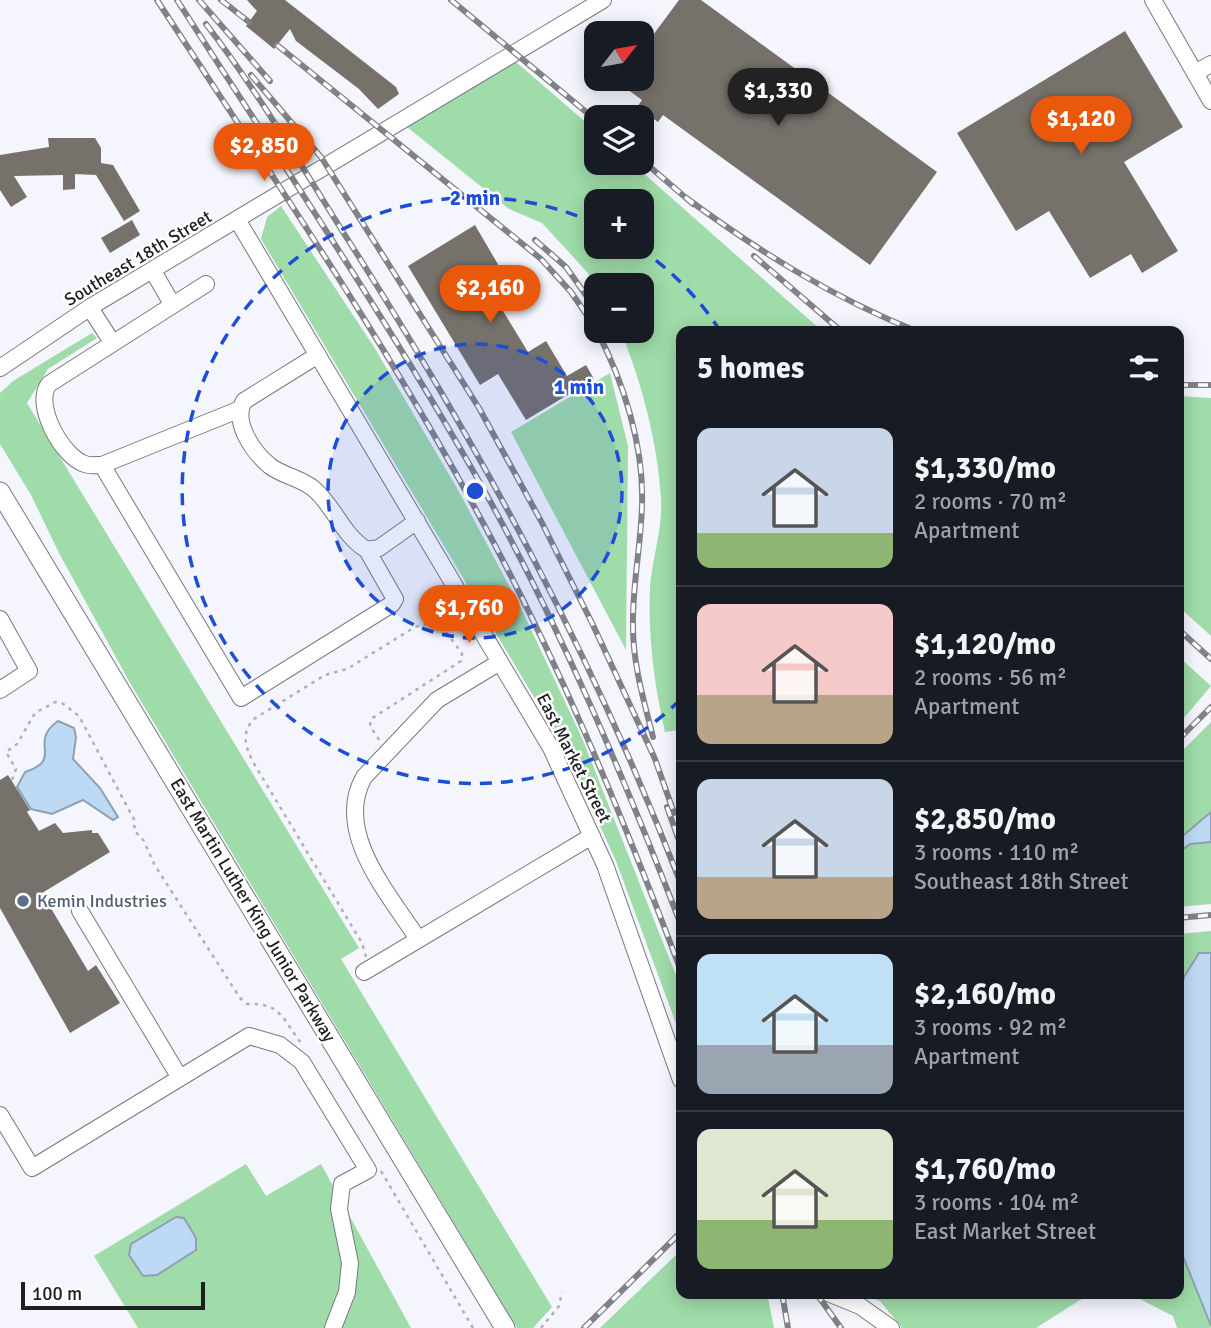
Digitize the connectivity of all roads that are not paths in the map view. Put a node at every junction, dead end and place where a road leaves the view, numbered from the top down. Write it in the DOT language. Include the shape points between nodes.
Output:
graph roads {
  1 [pos="603,0"];
  2 [pos="1153,0"];
  3 [pos="1211,64"];
  4 [pos="1195,73"];
  5 [pos="1211,101"];
  6 [pos="238,221"];
  7 [pos="153,271"];
  8 [pos="206,284"];
  9 [pos="172,304"];
  10 [pos="90,308"];
  11 [pos="112,342"];
  12 [pos="318,355"];
  13 [pos="0,368"];
  14 [pos="238,410"];
  15 [pos="102,465"];
  16 [pos="0,492"];
  17 [pos="417,522"];
  18 [pos="367,550"];
  19 [pos="0,619"];
  20 [pos="500,662"];
  21 [pos="0,690"];
  22 [pos="592,836"];
  23 [pos="80,911"];
  24 [pos="418,939"];
  25 [pos="367,970"];
  26 [pos="676,1065"];
  27 [pos="180,1078"];
  28 [pos="0,1115"];
  29 [pos="843,1299"];
  30 [pos="333,1328"];
  31 [pos="505,1328"];
  32 [pos="891,1328"];
  1 -- 6 [label="street, Southeast 18th Street"];
  2 -- 4 [label="street"];
  3 -- 4 [label="street"];
  4 -- 5 [label="street"];
  6 -- 7 [label="street, Southeast 18th Street"];
  6 -- 12 [label="street, East Market Street"];
  7 -- 9 [label="street"];
  7 -- 10 [label="street, Southeast 18th Street"];
  8 -- 9 [label="street"];
  9 -- 11 [label="street"];
  10 -- 11 [label="street"];
  10 -- 13 [label="street, Southeast 18th Street"];
  11 -- 15 [label="street" via="43,392 49,421 68,452 84,464"];
  12 -- 14 [label="street" via="244,401"];
  12 -- 17 [label="street, East Market Street"];
  14 -- 15 [label="street"];
  14 -- 18 [label="street" via="253,446 271,467 316,490 354,542"];
  15 -- 18 [label="street" via="241,698 392,604 395,598"];
  16 -- 31 [label="main road, East Martin Luther King Junior Parkway"];
  17 -- 18 [label="street" via="379,548"];
  17 -- 20 [label="street, East Market Street"];
  19 -- 21 [label="street" via="29,671"];
  20 -- 22 [label="street, East Market Street" via="551,748"];
  20 -- 24 [label="street" via="437,700 357,790 357,834 365,855"];
  22 -- 24 [label="street"];
  22 -- 26 [label="street, East Market Street"];
  23 -- 27 [label="street"];
  24 -- 25 [label="street"];
  27 -- 28 [label="street" via="32,1168"];
  27 -- 30 [label="street" via="249,1036 280,1045 309,1073 368,1170 342,1184 339,1209 351,1263 347,1292"];
  29 -- 32 [label="street"];
}
